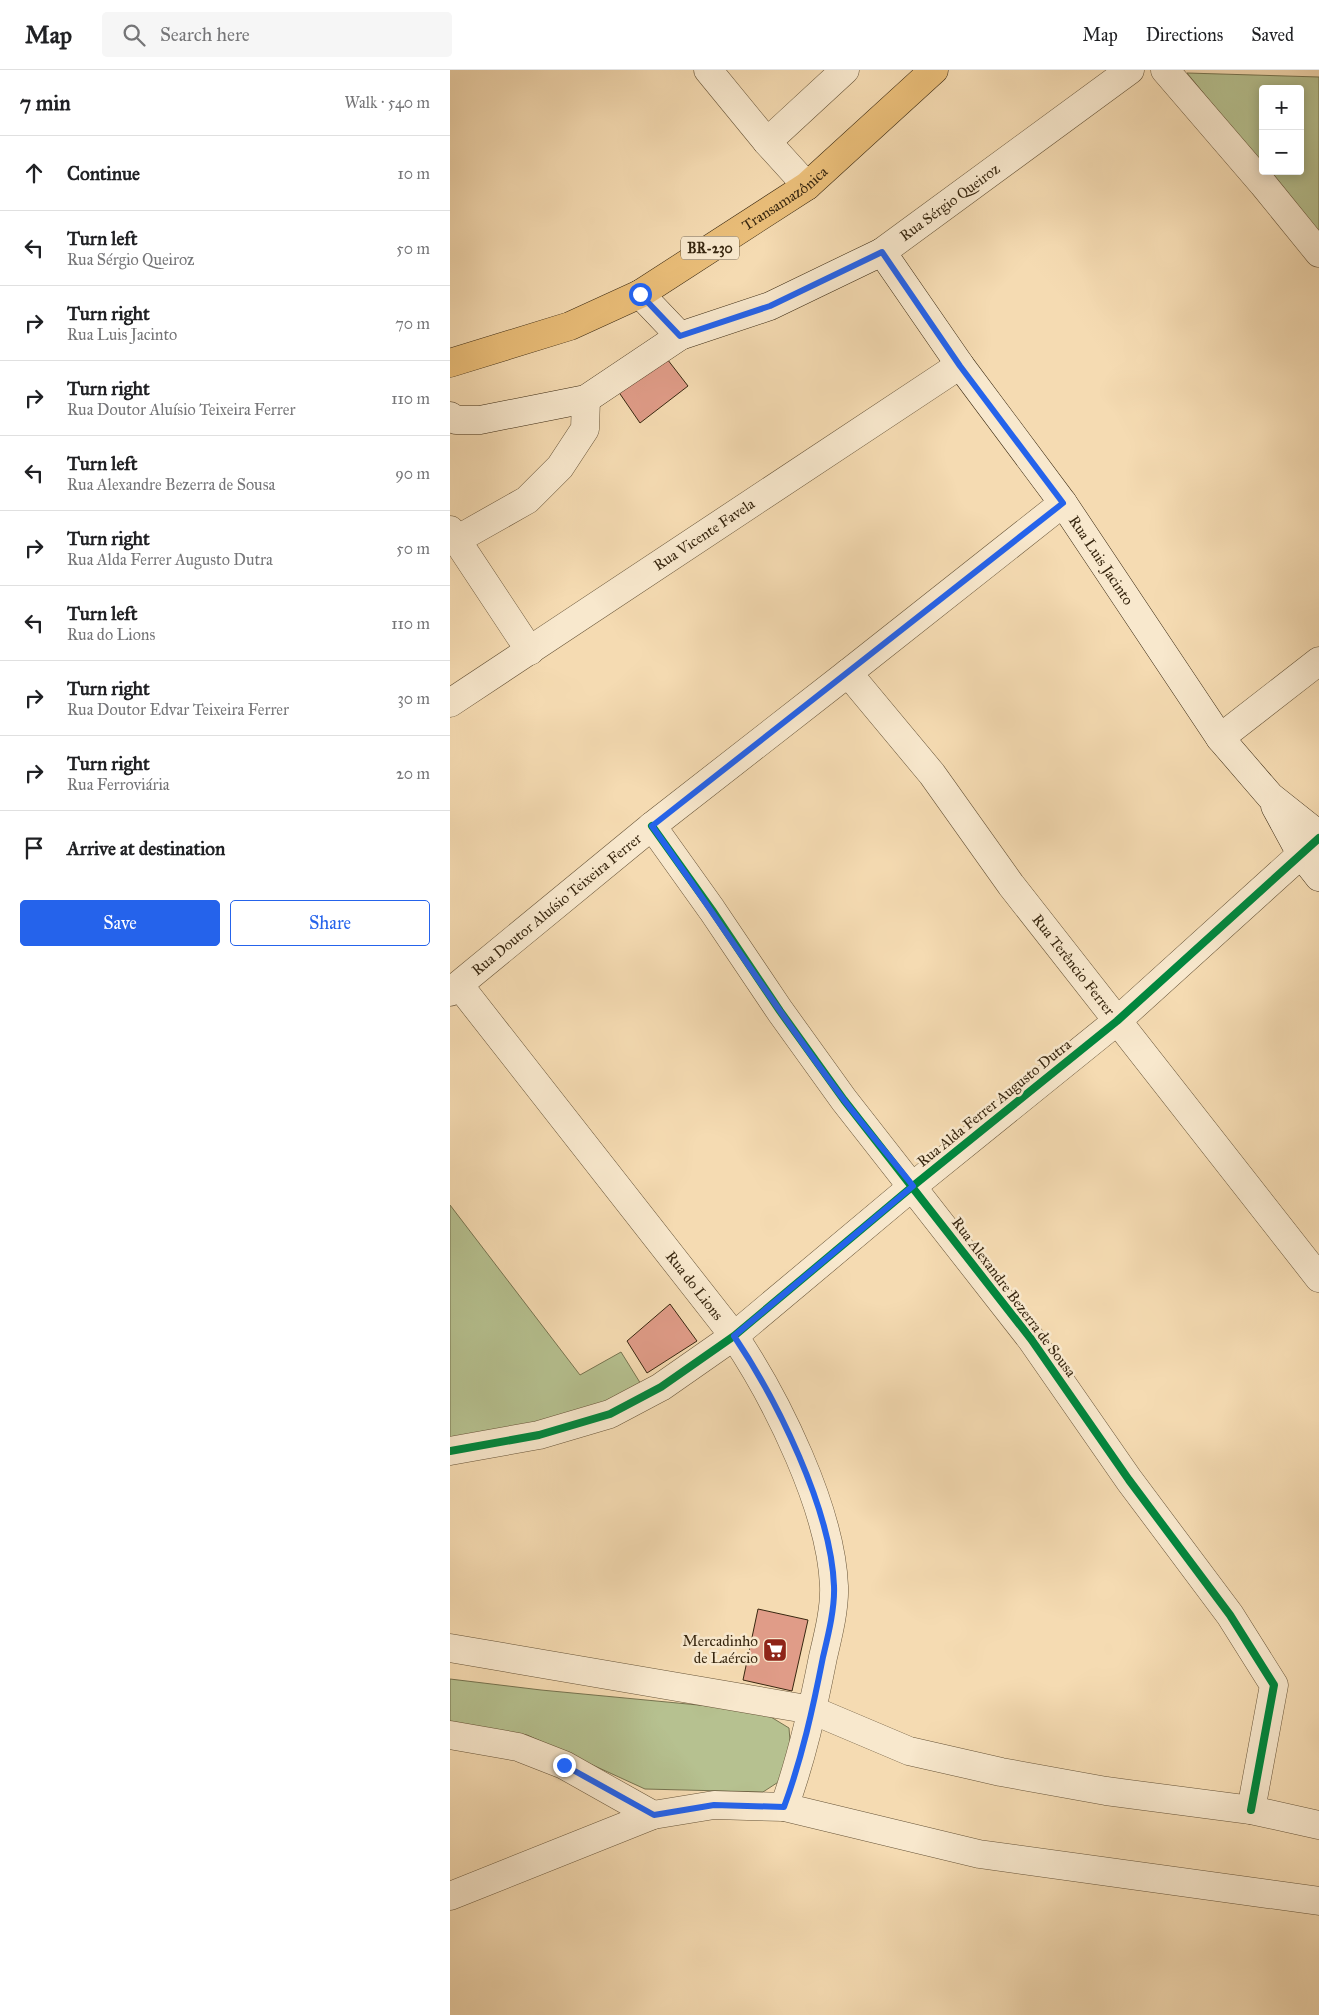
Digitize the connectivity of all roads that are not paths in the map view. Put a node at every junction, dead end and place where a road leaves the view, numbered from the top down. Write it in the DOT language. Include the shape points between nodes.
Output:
graph roads {
  1 [pos="708,70"];
  2 [pos="845,70"];
  3 [pos="934,70"];
  4 [pos="1130,70"];
  5 [pos="1165,70"];
  6 [pos="767,142"];
  7 [pos="807,186"];
  8 [pos="882,252"];
  9 [pos="1319,253"];
  10 [pos="640,294"];
  11 [pos="680,336"];
  12 [pos="450,363"];
  13 [pos="960,366"];
  14 [pos="586,399"];
  15 [pos="450,416"];
  16 [pos="1063,503"];
  17 [pos="454,535"];
  18 [pos="530,651"];
  19 [pos="1319,661"];
  20 [pos="848,674"];
  21 [pos="450,703"];
  22 [pos="1220,738"];
  23 [pos="652,826"];
  24 [pos="1313,842"];
  25 [pos="1319,877"];
  26 [pos="454,988"];
  27 [pos="1117,1022"];
  28 [pos="913,1186"];
  29 [pos="1319,1278"];
  30 [pos="734,1336"];
  31 [pos="450,1450"];
  32 [pos="450,1648"];
  33 [pos="812,1710"];
  34 [pos="450,1735"];
  35 [pos="784,1807"];
  36 [pos="1251,1810"];
  37 [pos="654,1815"];
  38 [pos="1319,1825"];
  39 [pos="450,1896"];
  40 [pos="1319,1900"];
  1 -- 6 [label="street"];
  2 -- 6 [label="street"];
  3 -- 7 [label="highway, Transamazônica / BR-230"];
  4 -- 8 [label="street, Rua Sérgio Queiroz"];
  5 -- 9 [label="street"];
  6 -- 7 [label="street"];
  7 -- 10 [label="highway, Transamazônica / BR-230"];
  8 -- 11 [label="street, Rua Sérgio Queiroz" via="770,306"];
  8 -- 13 [label="street, Rua Luis Jacinto"];
  10 -- 11 [label="street"];
  10 -- 12 [label="highway, Transamazônica / BR-230" via="570,326"];
  11 -- 14 [label="street, Rua Sérgio Queiroz"];
  13 -- 16 [label="street, Rua Luis Jacinto"];
  13 -- 18 [label="street, Rua Vicente Favela"];
  14 -- 15 [label="street, Rua Sérgio Queiroz" via="480,420 456,420"];
  14 -- 17 [label="street" via="585,429 560,467 527,500"];
  16 -- 20 [label="street, Rua Doutor Aluísio Teixeira Ferrer"];
  16 -- 22 [label="street, Rua Luis Jacinto"];
  17 -- 18 [label="street"];
  18 -- 21 [label="street, Rua Vicente Favela"];
  19 -- 22 [label="street"];
  20 -- 23 [label="street, Rua Doutor Aluísio Teixeira Ferrer"];
  20 -- 27 [label="street, Rua Terêncio Ferrer" via="932,774 1011,885"];
  22 -- 24 [label="street, Rua Luis Jacinto"];
  23 -- 26 [label="street, Rua Doutor Aluísio Teixeira Ferrer"];
  23 -- 28 [label="street, Rua Alexandre Bezerra de Sousa" via="838,1092"];
  24 -- 25 [label="street, Rua Luis Jacinto"];
  24 -- 27 [label="street, Rua Alda Ferrer Augusto Dutra"];
  26 -- 30 [label="street, Rua do Lions"];
  27 -- 28 [label="street, Rua Alda Ferrer Augusto Dutra"];
  27 -- 29 [label="street, Rua Terêncio Ferrer"];
  28 -- 30 [label="street, Rua Alda Ferrer Augusto Dutra"];
  28 -- 36 [label="street, Rua Alexandre Bezerra de Sousa" via="1031,1339 1129,1480 1230,1615 1274,1685"];
  30 -- 31 [label="street, Rua Alda Ferrer Augusto Dutra" via="661,1387 610,1414 538,1435"];
  30 -- 33 [label="street, Rua do Lions" via="755,1367 781,1419 805,1472 828,1537 834,1588"];
  32 -- 33 [label="street"];
  33 -- 35 [label="street, Rua do Lions"];
  33 -- 36 [label="street" via="909,1751 1001,1772 1106,1792"];
  34 -- 37 [label="street" via="518,1747 564,1765"];
  35 -- 37 [label="street" via="714,1805"];
  35 -- 40 [label="street" via="979,1854"];
  36 -- 38 [label="street"];
  37 -- 39 [label="street"];
}
